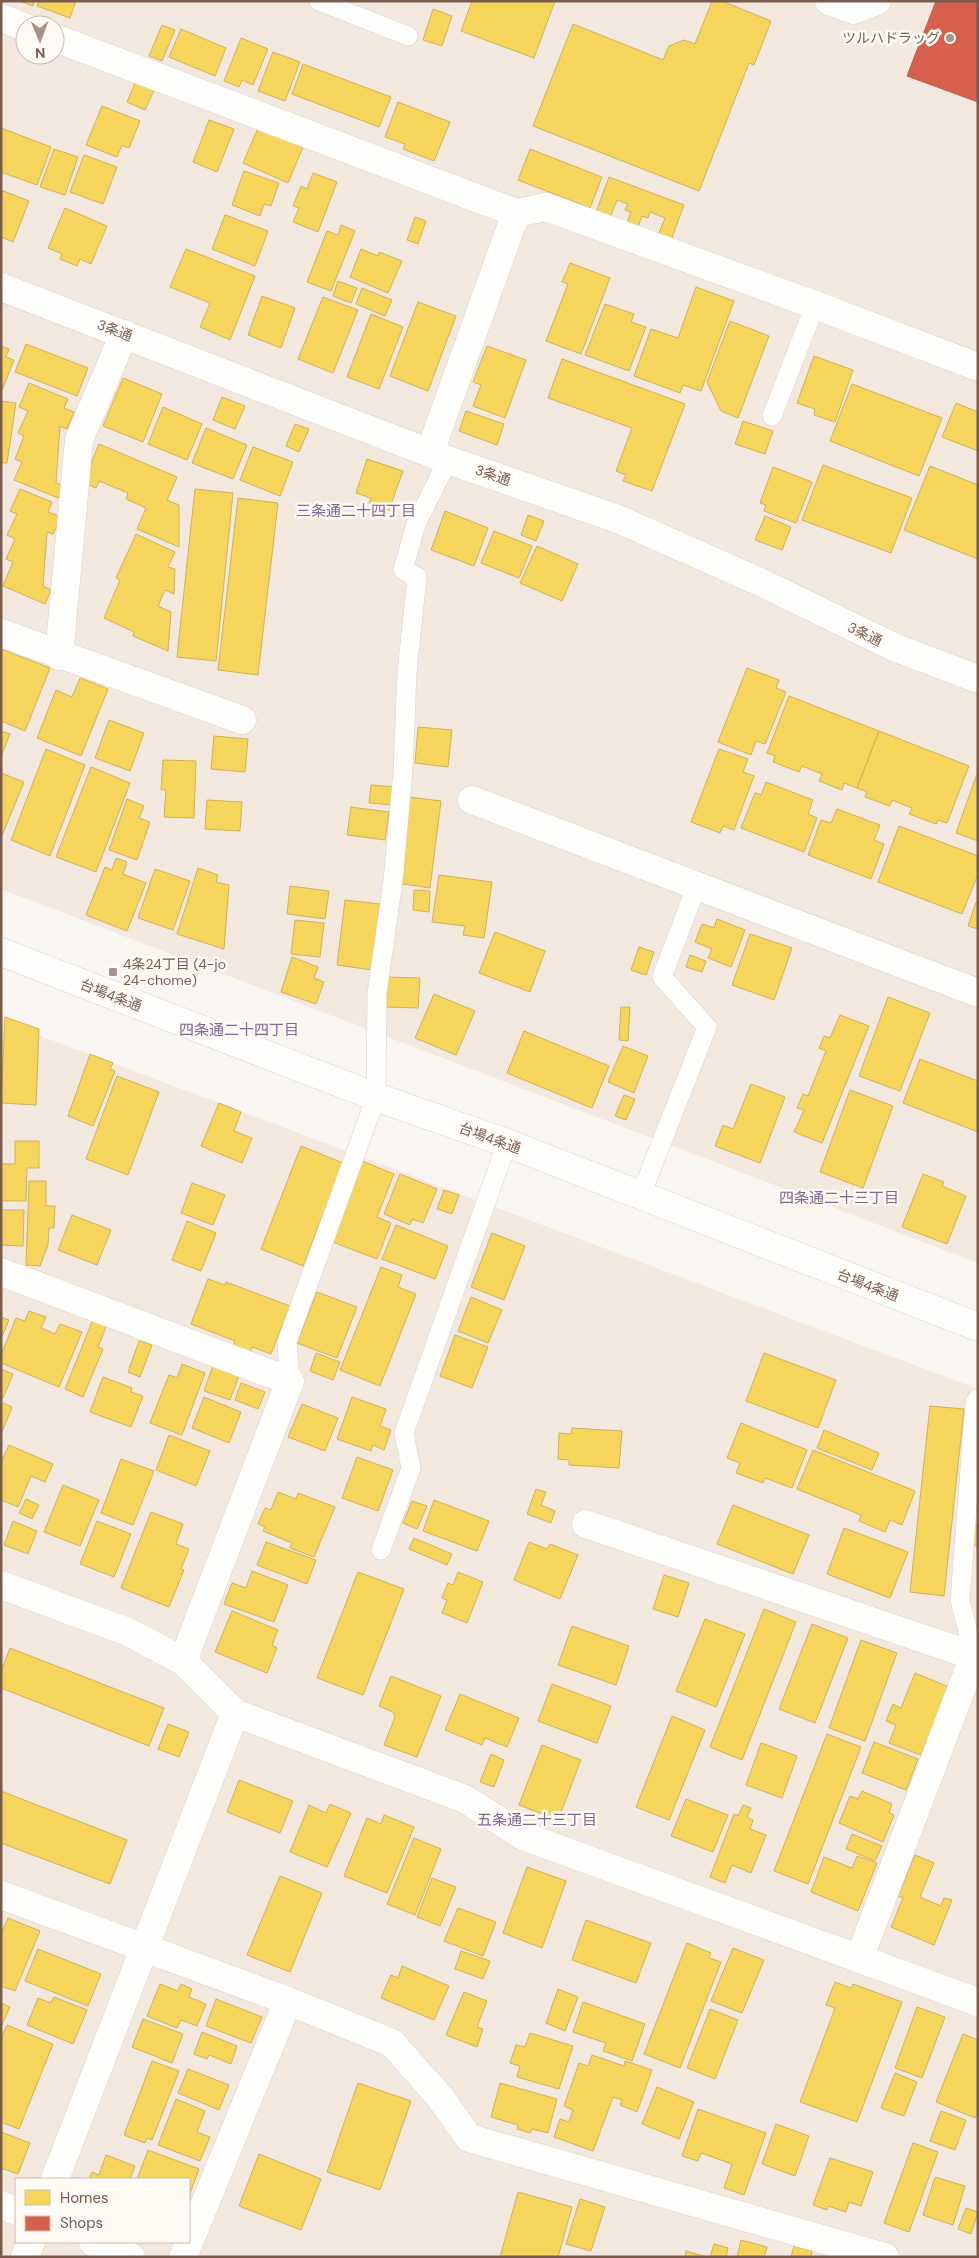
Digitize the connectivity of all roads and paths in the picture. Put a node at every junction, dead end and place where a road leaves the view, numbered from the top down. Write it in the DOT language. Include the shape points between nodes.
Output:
graph roads {
  1 [pos="319,1"];
  2 [pos="829,1"];
  3 [pos="877,1"];
  4 [pos="1,18"];
  5 [pos="15,23"];
  6 [pos="408,36"];
  7 [pos="65,42"];
  8 [pos="516,213"];
  9 [pos="1,287"];
  10 [pos="815,305"];
  11 [pos="124,334"];
  12 [pos="978,367"];
  13 [pos="772,416"];
  14 [pos="439,456"];
  15 [pos="1,633"];
  16 [pos="59,656"];
  17 [pos="978,679"];
  18 [pos="242,720"];
  19 [pos="472,800"];
  20 [pos="697,885"];
  21 [pos="1,952"];
  22 [pos="978,993"];
  23 [pos="376,1096"];
  24 [pos="507,1143"];
  25 [pos="640,1197"];
  26 [pos="1,1272"];
  27 [pos="978,1327"];
  28 [pos="290,1381"];
  29 [pos="978,1398"];
  30 [pos="586,1524"];
  31 [pos="381,1550"];
  32 [pos="1,1585"];
  33 [pos="974,1656"];
  34 [pos="183,1661"];
  35 [pos="235,1713"];
  36 [pos="1,1896"];
  37 [pos="145,1950"];
  38 [pos="859,1959"];
  39 [pos="288,2001"];
  40 [pos="978,2002"];
  41 [pos="55,2178"];
  42 [pos="1,2205"];
  43 [pos="15,2211"];
  44 [pos="190,2240"];
  45 [pos="31,2243"];
  46 [pos="96,2243"];
  47 [pos="189,2243"];
  48 [pos="25,2257"];
  49 [pos="131,2257"];
  50 [pos="183,2257"];
  51 [pos="885,2257"];
  1 -- 6 [label="lane"];
  2 -- 3 [label="street" via="854,10"];
  4 -- 5 [label="street"];
  7 -- 8 [label="street"];
  8 -- 10 [label="street" via="546,207"];
  8 -- 14 [label="street"];
  9 -- 11 [label="street, 3条通"];
  10 -- 12 [label="street"];
  10 -- 13 [label="lane"];
  11 -- 14 [label="street, 3条通"];
  11 -- 16 [label="street" via="79,440"];
  14 -- 17 [label="street, 3条通" via="618,519 760,582 896,648"];
  14 -- 23 [label="lane" via="403,570 416,577 393,881 377,993"];
  15 -- 16 [label="street"];
  16 -- 18 [label="street"];
  19 -- 20 [label="street"];
  20 -- 22 [label="street"];
  20 -- 25 [label="lane" via="662,977 707,1027"];
  21 -- 23 [label="street, 台場4条通"];
  23 -- 24 [label="street, 台場4条通"];
  23 -- 28 [label="lane" via="288,1342"];
  24 -- 25 [label="street, 台場4条通"];
  24 -- 31 [label="lane" via="404,1433 411,1468"];
  25 -- 27 [label="street, 台場4条通"];
  26 -- 28 [label="street"];
  28 -- 34 [label="street"];
  29 -- 33 [label="lane" via="975,1403 960,1600"];
  30 -- 33 [label="street"];
  32 -- 34 [label="street" via="128,1632"];
  33 -- 38 [label="street"];
  34 -- 35 [label="street"];
  35 -- 37 [label="street"];
  35 -- 38 [label="street" via="465,1798 522,1836"];
  36 -- 37 [label="street"];
  37 -- 39 [label="street"];
  37 -- 41 [label="street"];
  38 -- 40 [label="street"];
  39 -- 44 [label="street"];
  39 -- 51 [label="street" via="392,2043 439,2096 469,2138"];
  42 -- 43 [label="street"];
  45 -- 48 [label="street"];
  46 -- 49 [label="street"];
  47 -- 50 [label="street"];
}
